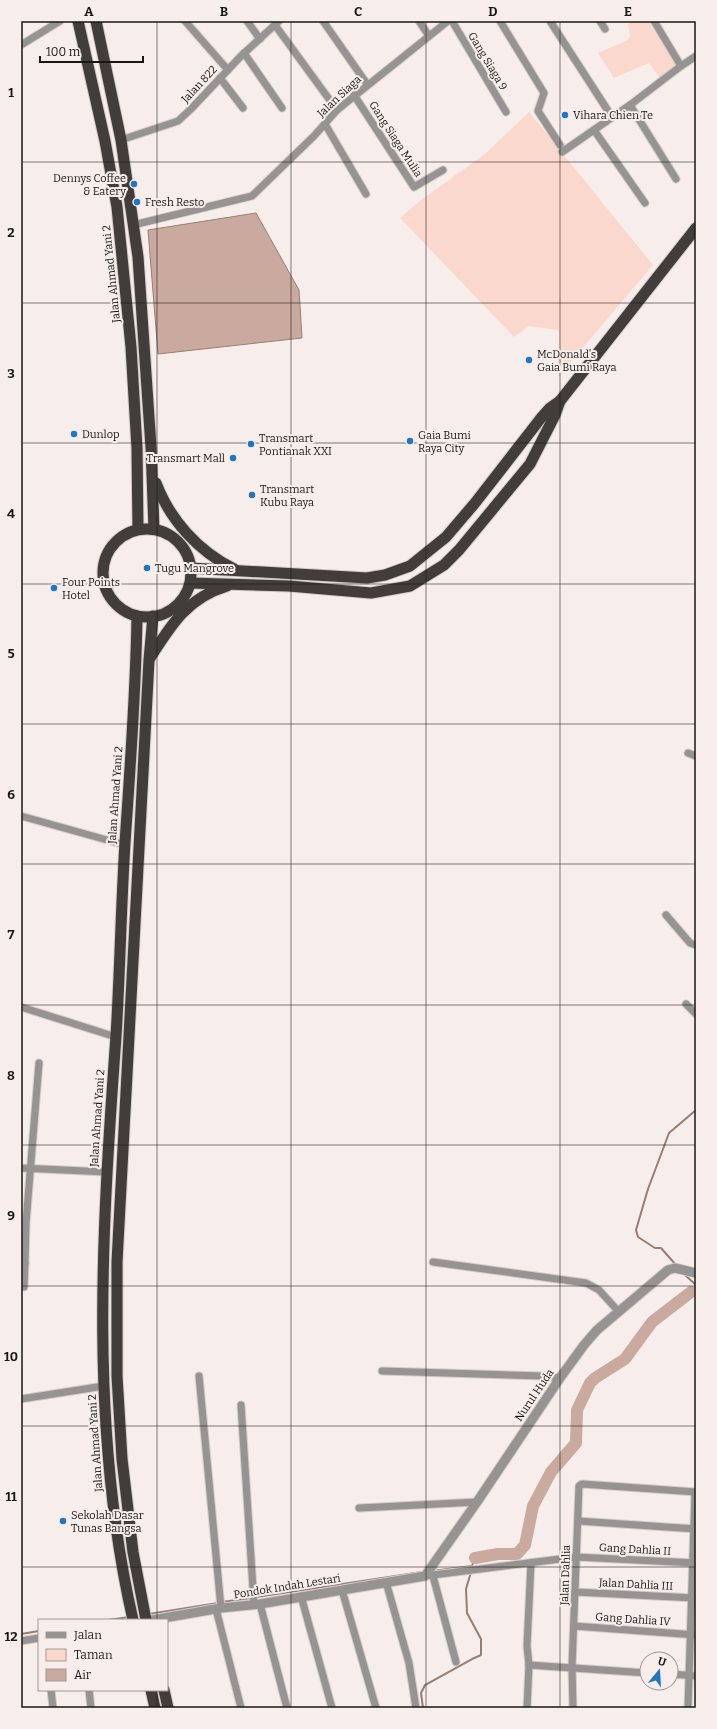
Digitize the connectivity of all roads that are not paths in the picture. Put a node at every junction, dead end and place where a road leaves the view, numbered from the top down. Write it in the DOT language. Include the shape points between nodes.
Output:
graph roads {
  1 [pos="60,21"];
  2 [pos="78,21"];
  3 [pos="96,21"];
  4 [pos="185,21"];
  5 [pos="247,21"];
  6 [pos="323,21"];
  7 [pos="418,21"];
  8 [pos="448,21"];
  9 [pos="452,21"];
  10 [pos="500,21"];
  11 [pos="550,21"];
  12 [pos="600,21"];
  13 [pos="654,21"];
  14 [pos="277,23"];
  15 [pos="606,29"];
  16 [pos="429,36"];
  17 [pos="260,39"];
  18 [pos="21,45"];
  19 [pos="244,53"];
  20 [pos="696,56"];
  21 [pos="681,66"];
  22 [pos="228,70"];
  23 [pos="220,78"];
  24 [pos="367,84"];
  25 [pos="354,96"];
  26 [pos="630,105"];
  27 [pos="243,108"];
  28 [pos="282,108"];
  29 [pos="337,110"];
  30 [pos="506,112"];
  31 [pos="612,117"];
  32 [pos="325,124"];
  33 [pos="594,130"];
  34 [pos="121,140"];
  35 [pos="443,170"];
  36 [pos="676,179"];
  37 [pos="366,194"];
  38 [pos="645,203"];
  39 [pos="133,225"];
  40 [pos="696,228"];
  41 [pos="560,401"];
  42 [pos="153,475"];
  43 [pos="138,529"];
  44 [pos="154,529"];
  45 [pos="190,568"];
  46 [pos="236,570"];
  47 [pos="190,583"];
  48 [pos="234,584"];
  49 [pos="137,616"];
  50 [pos="153,616"];
  51 [pos="149,660"];
  52 [pos="688,752"];
  53 [pos="696,756"];
  54 [pos="21,816"];
  55 [pos="125,845"];
  56 [pos="666,916"];
  57 [pos="696,945"];
  58 [pos="686,1004"];
  59 [pos="21,1007"];
  60 [pos="696,1014"];
  61 [pos="116,1037"];
  62 [pos="39,1063"];
  63 [pos="21,1168"];
  64 [pos="31,1169"];
  65 [pos="106,1172"];
  66 [pos="24,1223"];
  67 [pos="433,1262"];
  68 [pos="23,1266"];
  69 [pos="696,1273"];
  70 [pos="24,1287"];
  71 [pos="619,1312"];
  72 [pos="382,1371"];
  73 [pos="199,1376"];
  74 [pos="560,1378"];
  75 [pos="104,1386"];
  76 [pos="21,1398"];
  77 [pos="241,1406"];
  78 [pos="696,1492"];
  79 [pos="477,1502"];
  80 [pos="359,1508"];
  81 [pos="578,1521"];
  82 [pos="695,1529"];
  83 [pos="576,1557"];
  84 [pos="531,1563"];
  85 [pos="694,1563"];
  86 [pos="429,1576"];
  87 [pos="386,1582"];
  88 [pos="342,1590"];
  89 [pos="575,1592"];
  90 [pos="301,1596"];
  91 [pos="694,1598"];
  92 [pos="257,1604"];
  93 [pos="218,1608"];
  94 [pos="133,1619"];
  95 [pos="146,1619"];
  96 [pos="158,1619"];
  97 [pos="574,1626"];
  98 [pos="693,1634"];
  99 [pos="38,1638"];
  100 [pos="21,1641"];
  101 [pos="456,1662"];
  102 [pos="528,1665"];
  103 [pos="572,1667"];
  104 [pos="639,1672"];
  105 [pos="679,1675"];
  106 [pos="693,1676"];
  107 [pos="51,1691"];
  108 [pos="89,1691"];
  109 [pos="151,1691"];
  110 [pos="164,1691"];
  111 [pos="53,1708"];
  112 [pos="91,1708"];
  113 [pos="155,1708"];
  114 [pos="168,1708"];
  115 [pos="241,1708"];
  116 [pos="287,1708"];
  117 [pos="332,1708"];
  118 [pos="376,1708"];
  119 [pos="416,1708"];
  120 [pos="527,1708"];
  121 [pos="573,1708"];
  122 [pos="688,1708"];
  1 -- 18 [label="street"];
  2 -- 43 [label="highway, Jalan Ahmad Yani 2" via="117,207 131,347 137,448"];
  3 -- 34 [label="highway"];
  4 -- 22 [label="street"];
  5 -- 17 [label="street"];
  6 -- 24 [label="street"];
  7 -- 16 [label="street"];
  8 -- 16 [label="street, Jalan Siaga"];
  9 -- 30 [label="street, Gang Siaga 9"];
  10 -- 33 [label="street" via="544,93 538,111 561,149"];
  11 -- 31 [label="street"];
  12 -- 15 [label="street"];
  13 -- 21 [label="street"];
  14 -- 17 [label="street, Jalan 822"];
  14 -- 29 [label="street"];
  16 -- 24 [label="street, Jalan Siaga"];
  17 -- 19 [label="street, Jalan 822"];
  19 -- 22 [label="street, Jalan 822"];
  19 -- 28 [label="street"];
  20 -- 21 [label="street"];
  21 -- 26 [label="street"];
  22 -- 23 [label="street, Jalan 822"];
  23 -- 27 [label="street"];
  23 -- 34 [label="street, Jalan 822" via="178,121"];
  24 -- 25 [label="street, Jalan Siaga"];
  25 -- 29 [label="street, Jalan Siaga"];
  25 -- 35 [label="street, Gang Siaga Mulia" via="414,187"];
  26 -- 31 [label="street"];
  26 -- 36 [label="street"];
  29 -- 32 [label="street, Jalan Siaga"];
  31 -- 33 [label="street"];
  32 -- 37 [label="street"];
  32 -- 39 [label="street, Jalan Siaga" via="252,196"];
  33 -- 38 [label="street"];
  34 -- 39 [label="highway"];
  39 -- 42 [label="highway" via="138,257"];
  40 -- 41 [label="highway"];
  41 -- 46 [label="highway" via="541,418 446,537 410,566 367,578"];
  41 -- 48 [label="highway" via="530,464 460,550 444,565 410,586 370,593"];
  42 -- 44 [label="highway"];
  42 -- 46 [label="highway" via="165,505 175,520 209,554"];
  43 -- 44 [label="highway"];
  43 -- 49 [label="highway" via="118,539 111,547 105,556 102,578 110,598 127,612"];
  44 -- 45 [label="highway" via="174,537 188,556"];
  45 -- 46 [label="highway"];
  45 -- 47 [label="highway"];
  47 -- 48 [label="highway"];
  47 -- 50 [label="highway" via="180,603 171,611"];
  48 -- 51 [label="highway" via="213,590 185,611 171,625"];
  49 -- 50 [label="highway"];
  49 -- 55 [label="highway, Jalan Ahmad Yani 2"];
  50 -- 51 [label="highway"];
  51 -- 95 [label="highway" via="116,1262 117,1376 122,1459"];
  52 -- 53 [label="street"];
  54 -- 55 [label="street"];
  55 -- 61 [label="highway, Jalan Ahmad Yani 2"];
  56 -- 57 [label="street" via="690,943"];
  58 -- 60 [label="street"];
  59 -- 61 [label="street"];
  61 -- 65 [label="highway, Jalan Ahmad Yani 2"];
  62 -- 64 [label="street"];
  63 -- 64 [label="street"];
  64 -- 65 [label="street"];
  64 -- 66 [label="street"];
  65 -- 75 [label="highway, Jalan Ahmad Yani 2" via="103,1262"];
  66 -- 68 [label="street"];
  67 -- 71 [label="street" via="586,1283 599,1290"];
  68 -- 70 [label="street"];
  69 -- 71 [label="street, Nurul Huda" via="679,1269 668,1270"];
  71 -- 74 [label="street, Nurul Huda" via="591,1336"];
  72 -- 74 [label="street"];
  73 -- 93 [label="street"];
  74 -- 79 [label="street, Nurul Huda"];
  75 -- 76 [label="street"];
  75 -- 94 [label="highway, Jalan Ahmad Yani 2" via="113,1501"];
  77 -- 92 [label="street"];
  78 -- 81 [label="street, Jalan Dahlia" via="582,1484 579,1486"];
  78 -- 82 [label="street"];
  79 -- 80 [label="street"];
  79 -- 86 [label="street, Nurul Huda"];
  81 -- 82 [label="street"];
  81 -- 83 [label="street, Jalan Dahlia"];
  82 -- 85 [label="street"];
  83 -- 84 [label="street, Gang Dahlia II"];
  83 -- 85 [label="street, Gang Dahlia II"];
  83 -- 89 [label="street, Jalan Dahlia"];
  84 -- 86 [label="street, Gang Dahlia II"];
  84 -- 102 [label="street"];
  85 -- 91 [label="street"];
  86 -- 87 [label="street, Pondok Indah Lestari"];
  86 -- 101 [label="street"];
  87 -- 88 [label="street, Pondok Indah Lestari"];
  87 -- 119 [label="street" via="409,1663"];
  88 -- 90 [label="street, Pondok Indah Lestari"];
  88 -- 118 [label="street"];
  89 -- 91 [label="street, Jalan Dahlia III"];
  89 -- 97 [label="street, Jalan Dahlia"];
  90 -- 92 [label="street, Pondok Indah Lestari"];
  90 -- 117 [label="street"];
  91 -- 98 [label="street"];
  92 -- 93 [label="street, Pondok Indah Lestari"];
  92 -- 116 [label="street"];
  93 -- 96 [label="street, Pondok Indah Lestari"];
  93 -- 115 [label="street"];
  97 -- 98 [label="street, Gang Dahlia IV"];
  97 -- 103 [label="street, Jalan Dahlia"];
  98 -- 106 [label="street"];
  99 -- 100 [label="street"];
  102 -- 103 [label="street"];
  102 -- 120 [label="street"];
  103 -- 104 [label="street"];
  103 -- 121 [label="street, Jalan Dahlia"];
  105 -- 106 [label="street"];
  106 -- 122 [label="street"];
  107 -- 111 [label="street"];
  108 -- 112 [label="street"];
  109 -- 113 [label="highway"];
  110 -- 114 [label="highway"];
}
